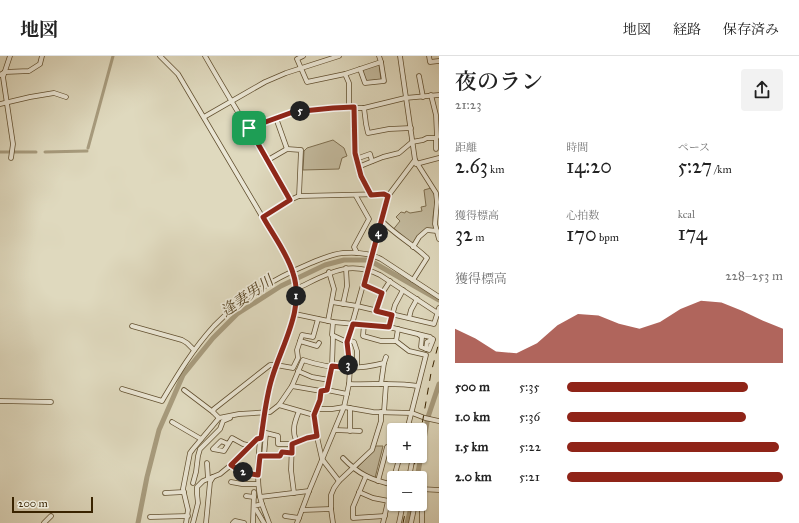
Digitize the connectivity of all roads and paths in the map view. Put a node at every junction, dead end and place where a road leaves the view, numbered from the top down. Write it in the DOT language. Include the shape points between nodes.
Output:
graph roads {
  1 [pos="10,56"];
  2 [pos="42,56"];
  3 [pos="160,56"];
  4 [pos="205,56"];
  5 [pos="303,56"];
  6 [pos="339,56"];
  7 [pos="379,56"];
  8 [pos="400,56"];
  9 [pos="429,56"];
  10 [pos="439,61"];
  11 [pos="381,62"];
  12 [pos="301,69"];
  13 [pos="360,69"];
  14 [pos="5,72"];
  15 [pos="345,74"];
  16 [pos="0,75"];
  17 [pos="419,76"];
  18 [pos="439,95"];
  19 [pos="423,96"];
  20 [pos="432,96"];
  21 [pos="66,97"];
  22 [pos="407,98"];
  23 [pos="7,102"];
  24 [pos="231,102"];
  25 [pos="0,104"];
  26 [pos="352,107"];
  27 [pos="364,108"];
  28 [pos="204,117"];
  29 [pos="276,118"];
  30 [pos="249,128"];
  31 [pos="411,128"];
  32 [pos="436,138"];
  33 [pos="412,142"];
  34 [pos="287,149"];
  35 [pos="436,149"];
  36 [pos="11,154"];
  37 [pos="439,158"];
  38 [pos="356,159"];
  39 [pos="268,160"];
  40 [pos="372,162"];
  41 [pos="415,162"];
  42 [pos="358,167"];
  43 [pos="371,195"];
  44 [pos="299,196"];
  45 [pos="356,196"];
  46 [pos="388,196"];
  47 [pos="290,200"];
  48 [pos="263,217"];
  49 [pos="382,220"];
  50 [pos="437,231"];
  51 [pos="439,239"];
  52 [pos="413,247"];
  53 [pos="357,253"];
  54 [pos="372,255"];
  55 [pos="346,268"];
  56 [pos="368,268"];
  57 [pos="293,272"];
  58 [pos="329,272"];
  59 [pos="413,280"];
  60 [pos="390,281"];
  61 [pos="364,285"];
  62 [pos="296,288"];
  63 [pos="403,290"];
  64 [pos="382,293"];
  65 [pos="439,297"];
  66 [pos="417,299"];
  67 [pos="332,302"];
  68 [pos="343,304"];
  69 [pos="357,306"];
  70 [pos="376,311"];
  71 [pos="438,311"];
  72 [pos="295,314"];
  73 [pos="392,315"];
  74 [pos="409,318"];
  75 [pos="318,319"];
  76 [pos="328,321"];
  77 [pos="334,322"];
  78 [pos="353,324"];
  79 [pos="364,324"];
  80 [pos="132,326"];
  81 [pos="389,327"];
  82 [pos="398,330"];
  83 [pos="333,336"];
  84 [pos="422,336"];
  85 [pos="300,341"];
  86 [pos="347,341"];
  87 [pos="396,341"];
  88 [pos="319,343"];
  89 [pos="194,350"];
  90 [pos="386,357"];
  91 [pos="298,358"];
  92 [pos="303,360"];
  93 [pos="384,363"];
  94 [pos="276,365"];
  95 [pos="332,366"];
  96 [pos="357,367"];
  97 [pos="350,368"];
  98 [pos="298,371"];
  99 [pos="329,380"];
  100 [pos="349,384"];
  101 [pos="381,384"];
  102 [pos="386,384"];
  103 [pos="292,386"];
  104 [pos="418,386"];
  105 [pos="122,390"];
  106 [pos="184,390"];
  107 [pos="327,390"];
  108 [pos="321,391"];
  109 [pos="347,394"];
  110 [pos="0,401"];
  111 [pos="50,402"];
  112 [pos="279,405"];
  113 [pos="344,407"];
  114 [pos="350,408"];
  115 [pos="317,409"];
  116 [pos="299,411"];
  117 [pos="213,412"];
  118 [pos="264,412"];
  119 [pos="383,412"];
  120 [pos="412,413"];
  121 [pos="235,415"];
  122 [pos="314,415"];
  123 [pos="218,418"];
  124 [pos="439,421"];
  125 [pos="172,422"];
  126 [pos="409,423"];
  127 [pos="335,430"];
  128 [pos="360,431"];
  129 [pos="350,432"];
  130 [pos="317,436"];
  131 [pos="261,438"];
  132 [pos="201,439"];
  133 [pos="295,443"];
  134 [pos="228,444"];
  135 [pos="251,446"];
  136 [pos="387,447"];
  137 [pos="292,453"];
  138 [pos="262,456"];
  139 [pos="343,458"];
  140 [pos="322,459"];
  141 [pos="207,463"];
  142 [pos="231,465"];
  143 [pos="353,469"];
  144 [pos="258,475"];
  145 [pos="366,476"];
  146 [pos="214,477"];
  147 [pos="208,479"];
  148 [pos="339,481"];
  149 [pos="378,481"];
  150 [pos="231,482"];
  151 [pos="193,483"];
  152 [pos="387,483"];
  153 [pos="258,484"];
  154 [pos="427,489"];
  155 [pos="439,490"];
  156 [pos="309,491"];
  157 [pos="184,492"];
  158 [pos="359,492"];
  159 [pos="165,493"];
  160 [pos="294,493"];
  161 [pos="246,496"];
  162 [pos="260,496"];
  163 [pos="387,501"];
  164 [pos="262,504"];
  165 [pos="387,505"];
  166 [pos="254,506"];
  167 [pos="302,510"];
  168 [pos="331,510"];
  169 [pos="402,511"];
  170 [pos="413,511"];
  171 [pos="422,511"];
  172 [pos="51,516"];
  173 [pos="188,516"];
  174 [pos="285,516"];
  175 [pos="384,516"];
  176 [pos="150,517"];
  177 [pos="298,520"];
  178 [pos="353,521"];
  179 [pos="44,523"];
  180 [pos="186,523"];
  181 [pos="193,523"];
  182 [pos="206,523"];
  183 [pos="233,523"];
  184 [pos="244,523"];
  185 [pos="253,523"];
  186 [pos="264,523"];
  187 [pos="269,523"];
  188 [pos="332,523"];
  189 [pos="383,523"];
  190 [pos="399,523"];
  191 [pos="411,523"];
  192 [pos="422,523"];
  1 -- 14 [label="street"];
  2 -- 14 [label="street" via="40,64 29,71"];
  3 -- 28 [label="street" via="178,74"];
  4 -- 24 [label="street"];
  5 -- 12 [label="street" via="297,59"];
  6 -- 12 [label="street"];
  7 -- 11 [label="street"];
  8 -- 22 [label="street"];
  9 -- 10 [label="street" via="430,62"];
  11 -- 13 [label="street"];
  11 -- 13 [label="street" via="384,81 364,83"];
  12 -- 15 [label="street" via="307,82"];
  12 -- 24 [label="street" via="266,82"];
  13 -- 15 [label="street"];
  14 -- 16 [label="street"];
  14 -- 23 [label="street" via="3,77"];
  15 -- 26 [label="street" via="349,83"];
  17 -- 19 [label="street"];
  18 -- 20 [label="street"];
  19 -- 20 [label="street"];
  19 -- 22 [label="street"];
  20 -- 32 [label="street" via="436,115"];
  21 -- 23 [label="street" via="54,93"];
  22 -- 27 [label="street"];
  22 -- 31 [label="street"];
  23 -- 25 [label="street"];
  23 -- 36 [label="street" via="13,144"];
  24 -- 28 [label="street"];
  24 -- 30 [label="street"];
  26 -- 27 [label="street"];
  26 -- 29 [label="street" via="295,112"];
  26 -- 38 [label="street"];
  27 -- 31 [label="street" via="368,133"];
  28 -- 48 [label="street"];
  29 -- 30 [label="street"];
  29 -- 34 [label="street"];
  30 -- 39 [label="street"];
  31 -- 33 [label="street"];
  32 -- 33 [label="street"];
  32 -- 35 [label="street"];
  33 -- 40 [label="street" via="399,153"];
  33 -- 41 [label="street"];
  34 -- 39 [label="street"];
  34 -- 44 [label="street" via="301,150"];
  37 -- 41 [label="street"];
  38 -- 40 [label="street" via="370,154"];
  38 -- 42 [label="street"];
  39 -- 47 [label="street"];
  40 -- 42 [label="street"];
  41 -- 46 [label="street"];
  41 -- 50 [label="street" via="436,193"];
  42 -- 43 [label="street"];
  43 -- 45 [label="street"];
  43 -- 46 [label="street"];
  44 -- 45 [label="street"];
  44 -- 47 [label="street"];
  45 -- 53 [label="street" via="369,219 354,247"];
  46 -- 49 [label="street"];
  47 -- 48 [label="street"];
  48 -- 57 [label="street"];
  49 -- 52 [label="street" via="390,230"];
  49 -- 54 [label="street"];
  50 -- 51 [label="street"];
  50 -- 52 [label="street" via="427,230"];
  52 -- 59 [label="street" via="427,258"];
  53 -- 54 [label="street"];
  53 -- 57 [label="street" via="329,256"];
  54 -- 56 [label="street"];
  54 -- 59 [label="street"];
  55 -- 56 [label="street"];
  55 -- 58 [label="street"];
  55 -- 68 [label="street" via="347,286"];
  56 -- 60 [label="street"];
  56 -- 61 [label="street"];
  57 -- 62 [label="street"];
  57 -- 89 [label="street" via="265,286 239,304 214,326"];
  58 -- 62 [label="street"];
  58 -- 67 [label="street" via="334,289"];
  59 -- 65 [label="street"];
  60 -- 63 [label="street"];
  60 -- 64 [label="street"];
  61 -- 64 [label="street"];
  61 -- 69 [label="street"];
  62 -- 72 [label="street"];
  63 -- 66 [label="street"];
  63 -- 73 [label="street"];
  64 -- 70 [label="street"];
  66 -- 71 [label="street"];
  66 -- 74 [label="street"];
  67 -- 68 [label="street"];
  67 -- 76 [label="street"];
  68 -- 69 [label="street"];
  69 -- 70 [label="street"];
  69 -- 78 [label="street"];
  70 -- 73 [label="street"];
  71 -- 74 [label="street" via="434,324"];
  72 -- 75 [label="street"];
  72 -- 94 [label="street"];
  73 -- 74 [label="street"];
  73 -- 81 [label="street"];
  75 -- 76 [label="street"];
  75 -- 85 [label="street" via="313,337 303,335"];
  76 -- 77 [label="street"];
  77 -- 78 [label="street"];
  77 -- 83 [label="street"];
  78 -- 79 [label="street"];
  78 -- 86 [label="street"];
  79 -- 81 [label="street"];
  79 -- 87 [label="street" via="363,336 381,341"];
  80 -- 89 [label="street" via="182,340"];
  81 -- 82 [label="street"];
  82 -- 84 [label="street"];
  82 -- 87 [label="street"];
  83 -- 86 [label="street"];
  83 -- 95 [label="street"];
  84 -- 84 [label="street" via="421,347 430,350 433,339"];
  85 -- 88 [label="street" via="317,346"];
  85 -- 91 [label="street"];
  86 -- 96 [label="street" via="354,342"];
  86 -- 97 [label="street"];
  87 -- 104 [label="street" via="409,351 426,355"];
  89 -- 105 [label="street" via="162,401"];
  90 -- 93 [label="street"];
  91 -- 92 [label="street"];
  91 -- 94 [label="street" via="293,368"];
  92 -- 95 [label="street"];
  92 -- 98 [label="street"];
  93 -- 96 [label="street"];
  93 -- 101 [label="street"];
  94 -- 117 [label="street" via="270,365"];
  94 -- 118 [label="street"];
  95 -- 97 [label="street"];
  95 -- 99 [label="street"];
  96 -- 97 [label="street"];
  97 -- 100 [label="street"];
  98 -- 99 [label="street"];
  98 -- 103 [label="street"];
  99 -- 107 [label="street"];
  100 -- 101 [label="street"];
  100 -- 109 [label="street"];
  101 -- 102 [label="street"];
  102 -- 104 [label="street"];
  102 -- 119 [label="street"];
  103 -- 108 [label="street"];
  103 -- 112 [label="street"];
  104 -- 120 [label="street"];
  106 -- 117 [label="street"];
  107 -- 108 [label="street"];
  107 -- 109 [label="street"];
  108 -- 115 [label="street"];
  109 -- 113 [label="street"];
  110 -- 111 [label="street"];
  112 -- 116 [label="street"];
  112 -- 118 [label="street" via="270,412"];
  113 -- 114 [label="street"];
  113 -- 115 [label="street"];
  113 -- 127 [label="street"];
  114 -- 119 [label="street"];
  114 -- 129 [label="street"];
  115 -- 122 [label="street"];
  116 -- 122 [label="street"];
  116 -- 133 [label="street" via="293,426"];
  117 -- 123 [label="street"];
  118 -- 121 [label="street"];
  118 -- 131 [label="street"];
  119 -- 120 [label="street"];
  119 -- 143 [label="street" via="372,450"];
  120 -- 124 [label="street"];
  120 -- 126 [label="street"];
  121 -- 123 [label="street"];
  121 -- 151 [label="street" via="223,421 220,429 200,449"];
  122 -- 130 [label="street"];
  123 -- 132 [label="street"];
  125 -- 132 [label="street"];
  127 -- 129 [label="street"];
  127 -- 140 [label="street"];
  128 -- 129 [label="street"];
  130 -- 133 [label="street"];
  130 -- 140 [label="street"];
  131 -- 135 [label="street"];
  131 -- 138 [label="street"];
  132 -- 157 [label="street" via="190,453"];
  133 -- 137 [label="street"];
  133 -- 138 [label="street" via="278,444 278,437 266,433"];
  134 -- 135 [label="street" via="232,438"];
  135 -- 142 [label="street"];
  136 -- 149 [label="street"];
  137 -- 138 [label="street"];
  137 -- 160 [label="street"];
  138 -- 144 [label="street"];
  139 -- 143 [label="street"];
  140 -- 148 [label="street"];
  140 -- 156 [label="street"];
  141 -- 147 [label="street"];
  142 -- 144 [label="street"];
  142 -- 146 [label="street"];
  143 -- 145 [label="street"];
  143 -- 148 [label="street"];
  144 -- 153 [label="street"];
  145 -- 149 [label="street"];
  145 -- 158 [label="street"];
  146 -- 147 [label="street"];
  146 -- 182 [label="street" via="210,482"];
  147 -- 181 [label="street" via="197,487 198,503"];
  148 -- 168 [label="street" via="331,495"];
  149 -- 152 [label="street"];
  150 -- 153 [label="street"];
  153 -- 162 [label="street"];
  154 -- 155 [label="street"];
  156 -- 160 [label="street"];
  156 -- 167 [label="street"];
  157 -- 159 [label="street"];
  157 -- 173 [label="street"];
  158 -- 163 [label="street"];
  158 -- 178 [label="street" via="354,506"];
  160 -- 162 [label="street"];
  161 -- 166 [label="street" via="254,495"];
  162 -- 164 [label="street"];
  164 -- 166 [label="street"];
  164 -- 187 [label="street"];
  165 -- 175 [label="street"];
  166 -- 185 [label="street"];
  166 -- 186 [label="street"];
  167 -- 168 [label="street"];
  167 -- 177 [label="street"];
  168 -- 188 [label="street"];
  169 -- 190 [label="street"];
  170 -- 191 [label="street"];
  171 -- 192 [label="street"];
  172 -- 179 [label="street"];
  173 -- 176 [label="street"];
  173 -- 180 [label="street"];
  174 -- 177 [label="street"];
  175 -- 178 [label="street"];
  175 -- 189 [label="street"];
  183 -- 184 [label="street"];
}
